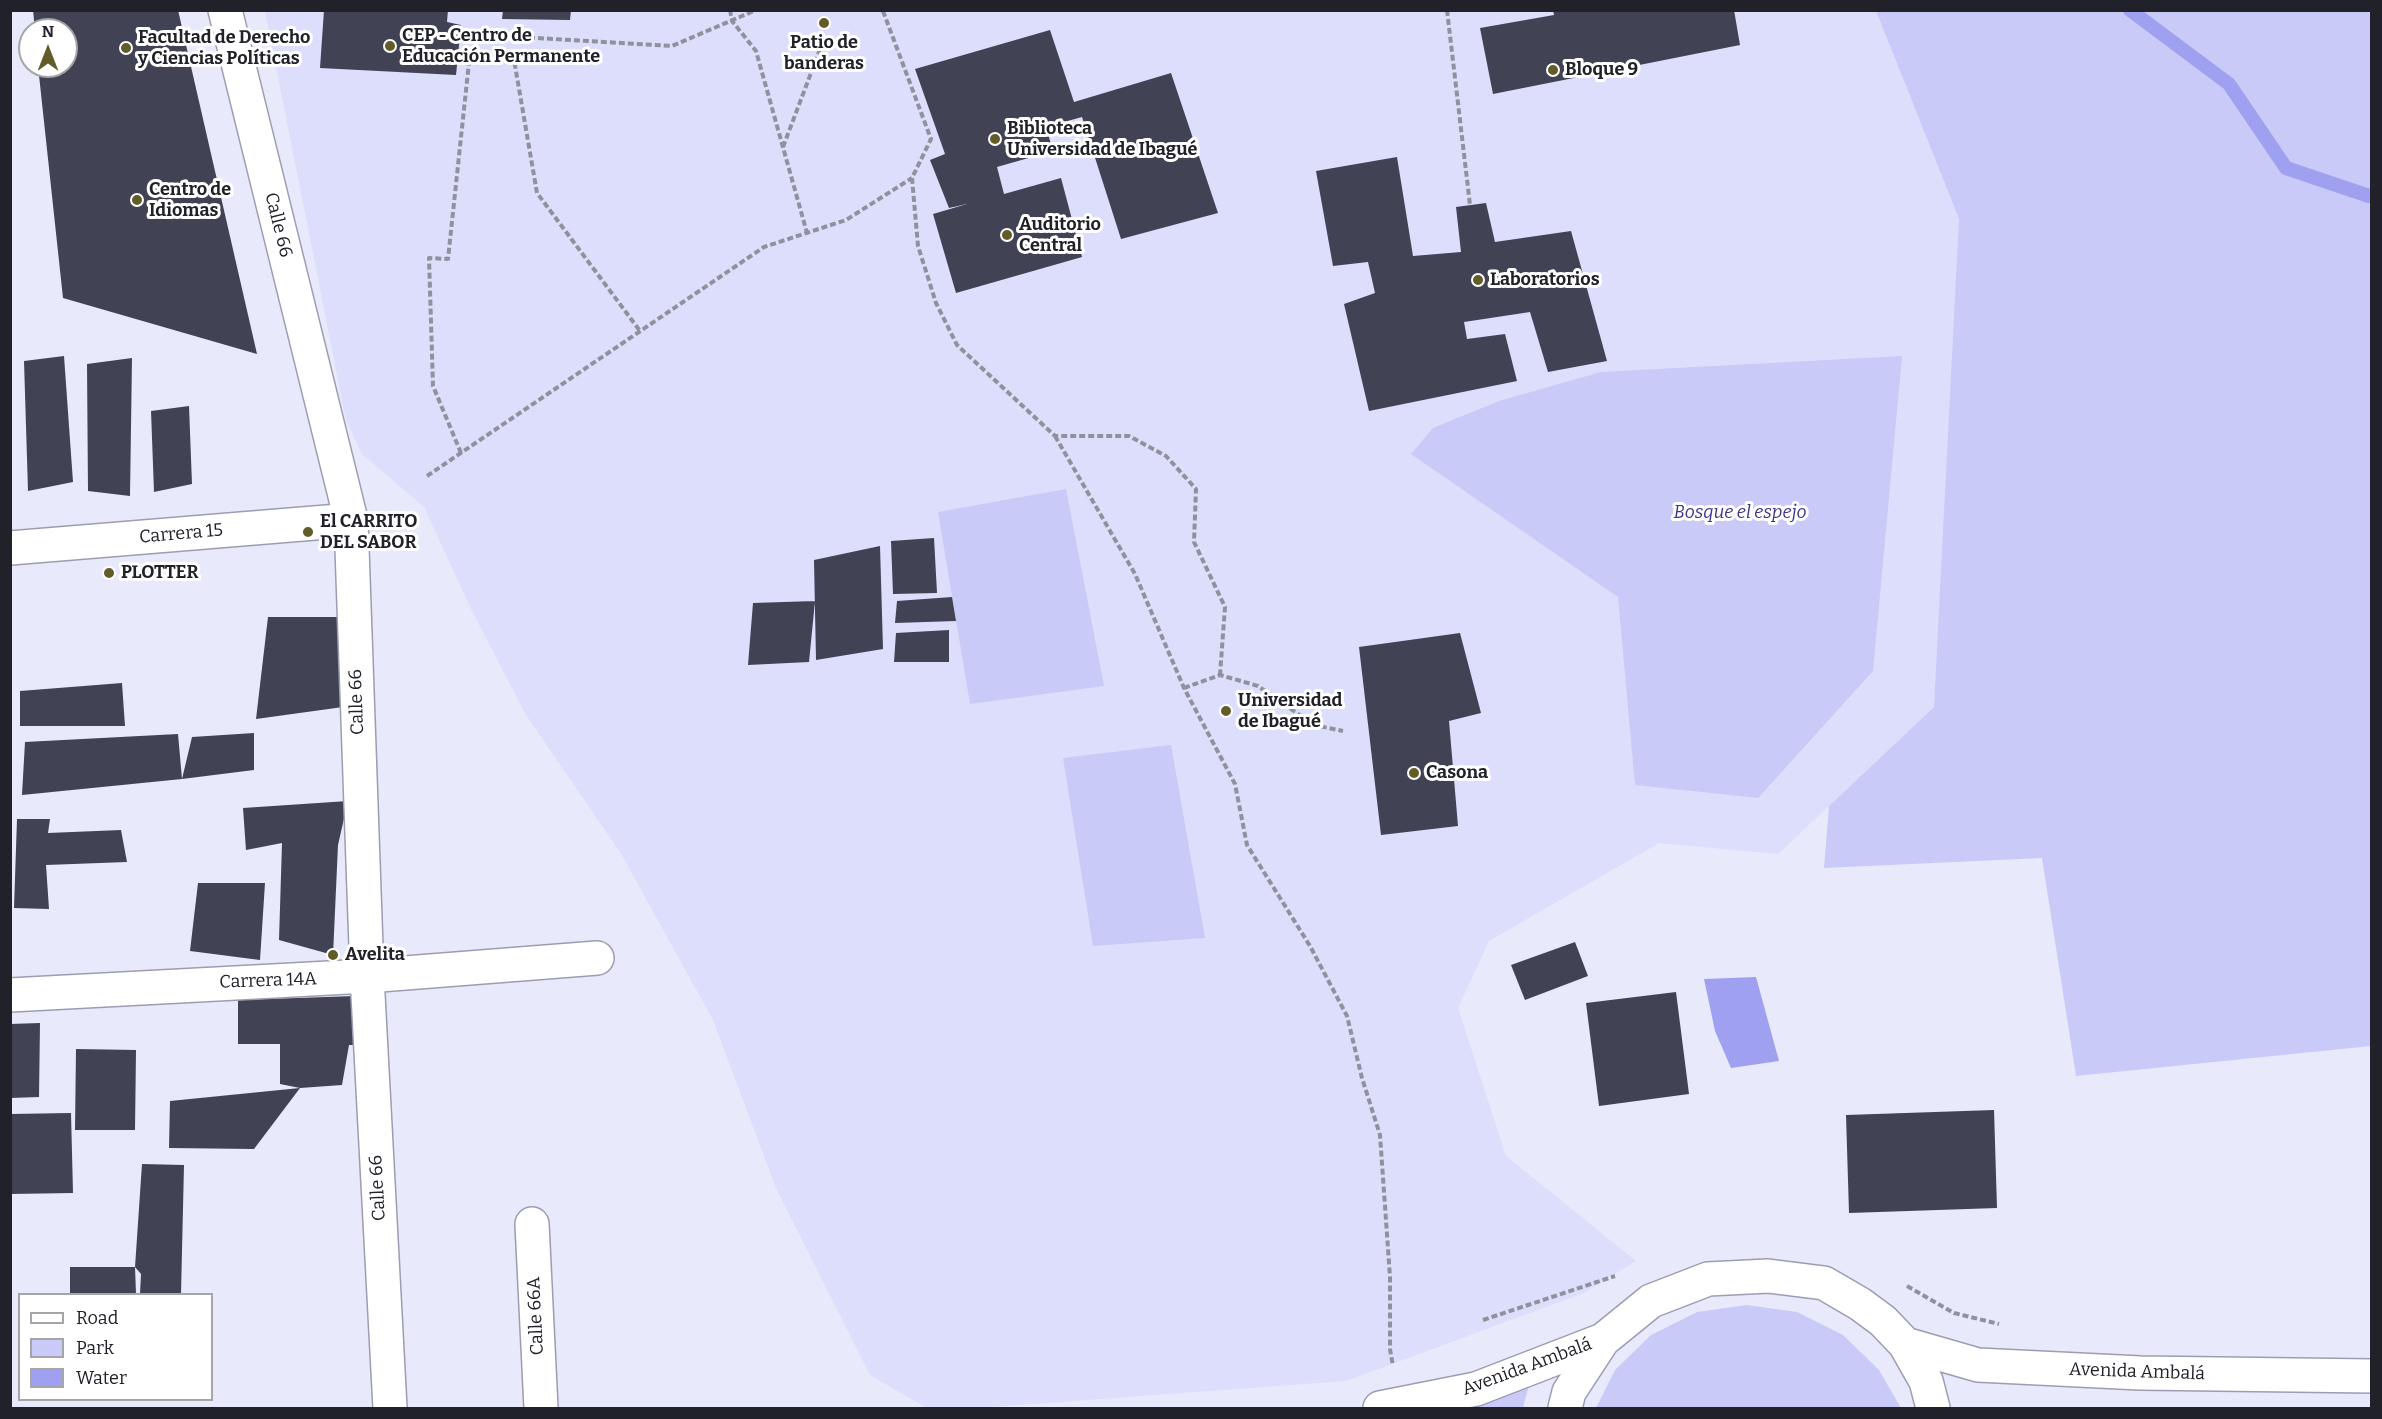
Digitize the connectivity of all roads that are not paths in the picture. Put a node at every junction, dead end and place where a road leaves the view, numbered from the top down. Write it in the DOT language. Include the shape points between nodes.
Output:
graph roads {
  1 [pos="225,10"];
  2 [pos="351,520"];
  3 [pos="10,548"];
  4 [pos="597,958"];
  5 [pos="367,976"];
  6 [pos="10,995"];
  7 [pos="532,1224"];
  8 [pos="1603,1340"];
  9 [pos="1905,1344"];
  10 [pos="2372,1376"];
  11 [pos="390,1408"];
  12 [pos="540,1408"];
  13 [pos="1380,1408"];
  14 [pos="1565,1408"];
  15 [pos="1933,1408"];
  1 -- 2 [label="street, Calle 66"];
  2 -- 3 [label="street, Carrera 15"];
  2 -- 5 [label="street, Calle 66"];
  4 -- 5 [label="street, Carrera 14A"];
  5 -- 6 [label="street, Carrera 14A"];
  5 -- 11 [label="street, Calle 66"];
  7 -- 12 [label="street, Calle 66A"];
  8 -- 9 [label="street" via="1660,1297 1708,1279 1768,1276 1824,1283 1883,1321"];
  8 -- 13 [label="street, Avenida Ambalá" via="1476,1389"];
  8 -- 14 [label="street" via="1569,1392"];
  9 -- 10 [label="street, Avenida Ambalá" via="1978,1365 2140,1373"];
  9 -- 15 [label="street" via="1926,1381"];
}
